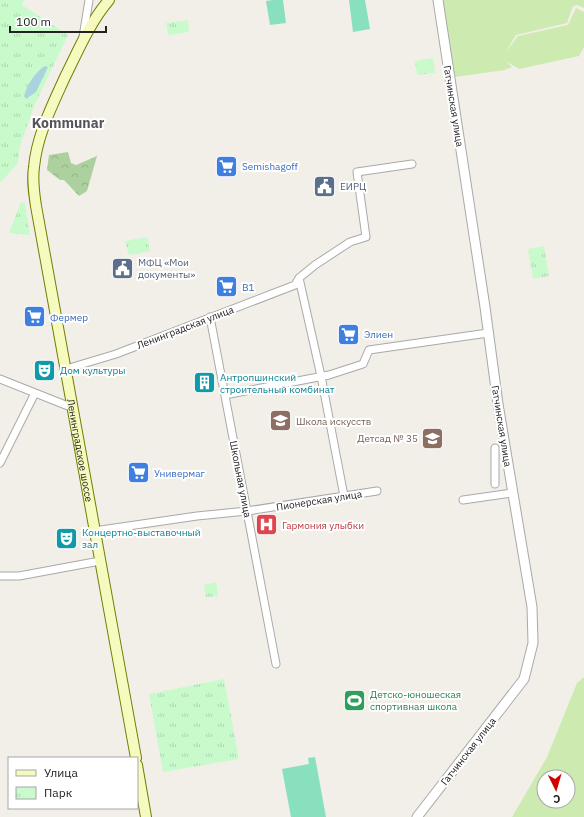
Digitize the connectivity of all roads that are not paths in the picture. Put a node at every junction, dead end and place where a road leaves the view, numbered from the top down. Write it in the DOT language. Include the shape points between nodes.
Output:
graph roads {
  1 [pos="89,0"];
  2 [pos="109,0"];
  3 [pos="438,0"];
  4 [pos="83,41"];
  5 [pos="412,164"];
  6 [pos="299,278"];
  7 [pos="210,317"];
  8 [pos="488,333"];
  9 [pos="66,369"];
  10 [pos="321,376"];
  11 [pos="0,379"];
  12 [pos="35,393"];
  13 [pos="225,395"];
  14 [pos="72,408"];
  15 [pos="496,448"];
  16 [pos="0,463"];
  17 [pos="496,484"];
  18 [pos="377,491"];
  19 [pos="512,493"];
  20 [pos="344,496"];
  21 [pos="463,500"];
  22 [pos="247,511"];
  23 [pos="94,531"];
  24 [pos="100,561"];
  25 [pos="0,576"];
  26 [pos="276,664"];
  27 [pos="136,757"];
  28 [pos="138,771"];
  29 [pos="146,817"];
  30 [pos="417,817"];
  1 -- 4 [label="street"];
  2 -- 4 [label="main road, Ленинградское шоссе"];
  3 -- 8 [label="street, Гатчинская улица"];
  4 -- 9 [label="main road, Ленинградское шоссе" via="47,118 33,168 34,192"];
  5 -- 6 [label="street, Ленинградская улица" via="357,172 366,237 350,242"];
  6 -- 7 [label="street, Ленинградская улица" via="295,285"];
  6 -- 10 [label="street"];
  7 -- 9 [label="street, Ленинградская улица" via="116,354"];
  7 -- 13 [label="street, Школьная улица"];
  8 -- 10 [label="street" via="368,350 363,364"];
  8 -- 19 [label="street, Гатчинская улица"];
  9 -- 14 [label="main road, Ленинградское шоссе"];
  10 -- 13 [label="street"];
  10 -- 20 [label="street"];
  11 -- 12 [label="street"];
  12 -- 14 [label="street"];
  12 -- 16 [label="street"];
  13 -- 22 [label="street, Школьная улица"];
  14 -- 23 [label="main road, Ленинградское шоссе"];
  15 -- 17 [label="street"];
  18 -- 20 [label="street, Пионерская улица"];
  19 -- 21 [label="street"];
  19 -- 30 [label="street, Гатчинская улица" via="533,618 533,643 528,666 524,679"];
  20 -- 22 [label="street, Пионерская улица"];
  22 -- 23 [label="street, Пионерская улица"];
  22 -- 26 [label="street, Школьная улица"];
  23 -- 24 [label="main road, Ленинградское шоссе"];
  24 -- 25 [label="street" via="19,576"];
  24 -- 27 [label="main road, Ленинградское шоссе"];
  28 -- 29 [label="main road"];
}
